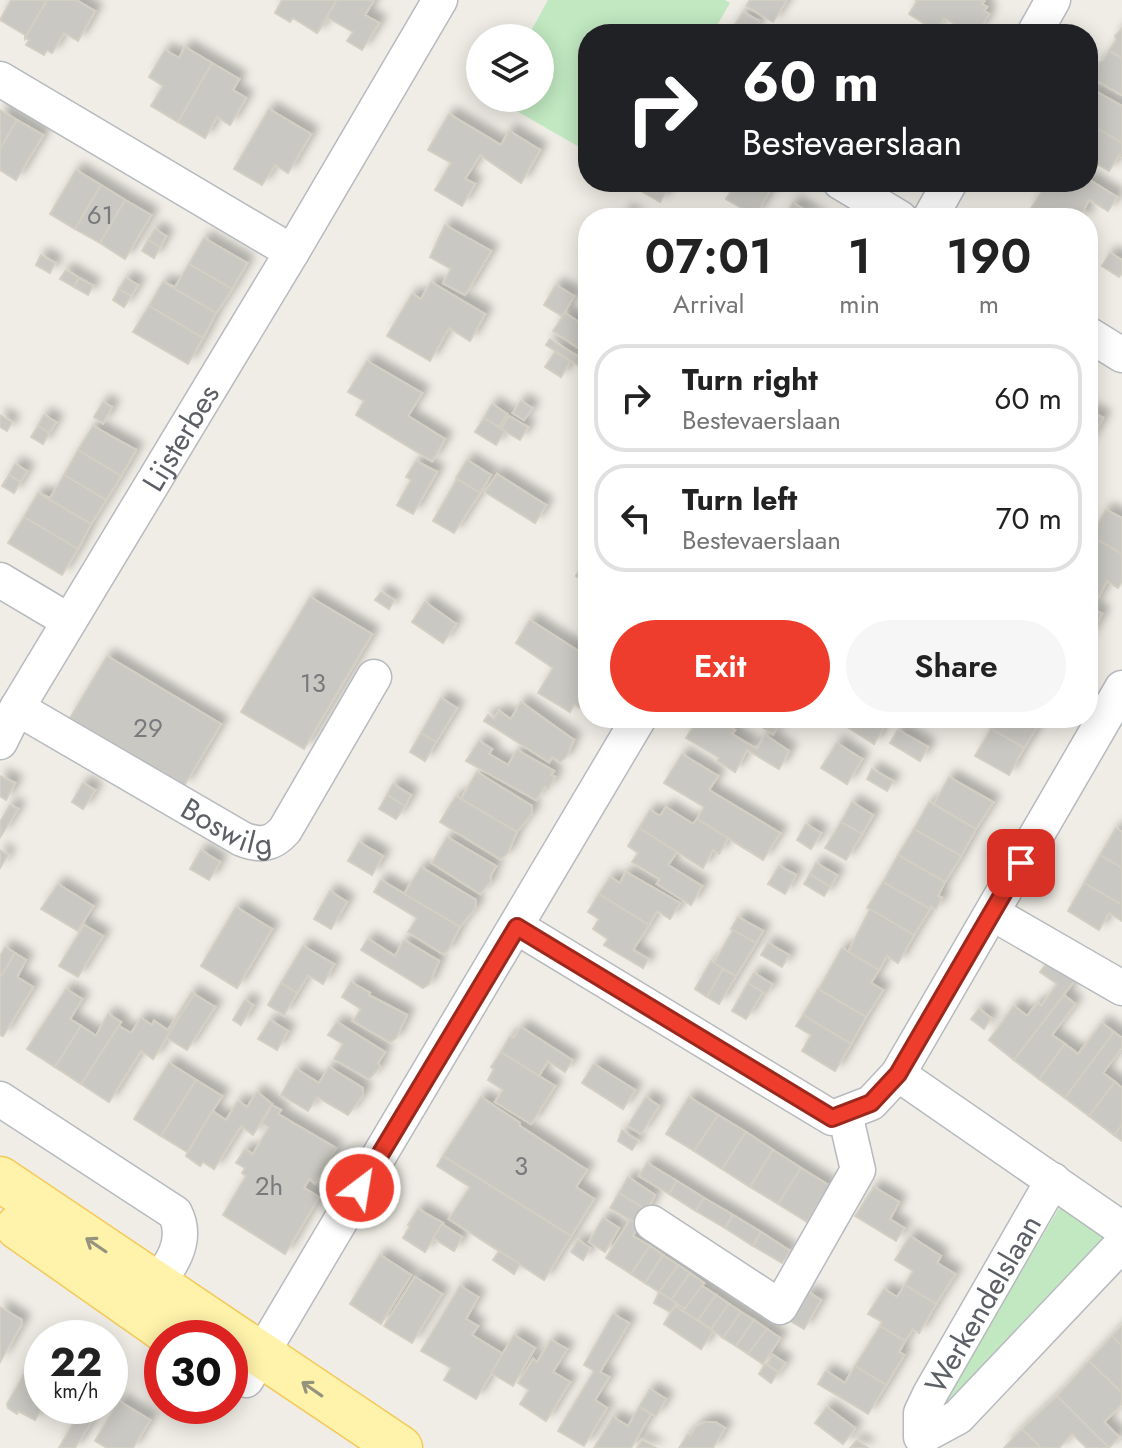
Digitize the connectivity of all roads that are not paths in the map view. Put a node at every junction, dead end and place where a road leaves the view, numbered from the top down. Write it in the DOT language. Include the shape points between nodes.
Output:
graph roads {
  1 [pos="440,0"];
  2 [pos="1053,0"];
  3 [pos="1040,24"];
  4 [pos="0,79"];
  5 [pos="857,192"];
  6 [pos="883,208"];
  7 [pos="292,252"];
  8 [pos="1098,340"];
  9 [pos="1122,355"];
  10 [pos="0,580"];
  11 [pos="69,621"];
  12 [pos="374,677"];
  13 [pos="1122,688"];
  14 [pos="17,708"];
  15 [pos="633,728"];
  16 [pos="0,742"];
  17 [pos="992,913"];
  18 [pos="517,927"];
  19 [pos="1122,988"];
  20 [pos="898,1074"];
  21 [pos="0,1099"];
  22 [pos="845,1114"];
  23 [pos="0,1179"];
  24 [pos="1053,1180"];
  25 [pos="0,1214"];
  26 [pos="652,1223"];
  27 [pos="1122,1229"];
  28 [pos="1122,1244"];
  29 [pos="146,1299"];
  30 [pos="162,1320"];
  31 [pos="176,1320"];
  32 [pos="248,1365"];
  33 [pos="248,1369"];
  34 [pos="248,1370"];
  35 [pos="351,1448"];
  36 [pos="400,1448"];
  1 -- 7 [label="street, Lijsterbes"];
  2 -- 3 [label="street"];
  4 -- 7 [label="street"];
  5 -- 6 [label="street"];
  7 -- 11 [label="street, Lijsterbes"];
  8 -- 9 [label="street"];
  10 -- 11 [label="street"];
  11 -- 14 [label="street, Lijsterbes"];
  12 -- 14 [label="street, Boswilg" via="285,830 264,844 242,839"];
  13 -- 17 [label="street"];
  14 -- 16 [label="street, Lijsterbes"];
  15 -- 18 [label="street"];
  17 -- 19 [label="street"];
  17 -- 20 [label="street"];
  18 -- 22 [label="street" via="832,1118"];
  18 -- 32 [label="street"];
  20 -- 22 [label="street" via="871,1103"];
  20 -- 24 [label="street, Werkendelslaan"];
  21 -- 29 [label="street" via="175,1213 181,1224 178,1251"];
  22 -- 26 [label="street" via="858,1170 780,1307"];
  29 -- 23 [label="main road, one-way"];
  24 -- 27 [label="street, Werkendelslaan"];
  24 -- 28 [label="street, Werkendelslaan" via="930,1394 921,1413 921,1437 958,1417"];
  25 -- 29 [label="main road"];
  29 -- 30 [label="main road"];
  29 -- 31 [label="main road"];
  36 -- 33 [label="main road, one-way"];
  34 -- 35 [label="main road"];
}
